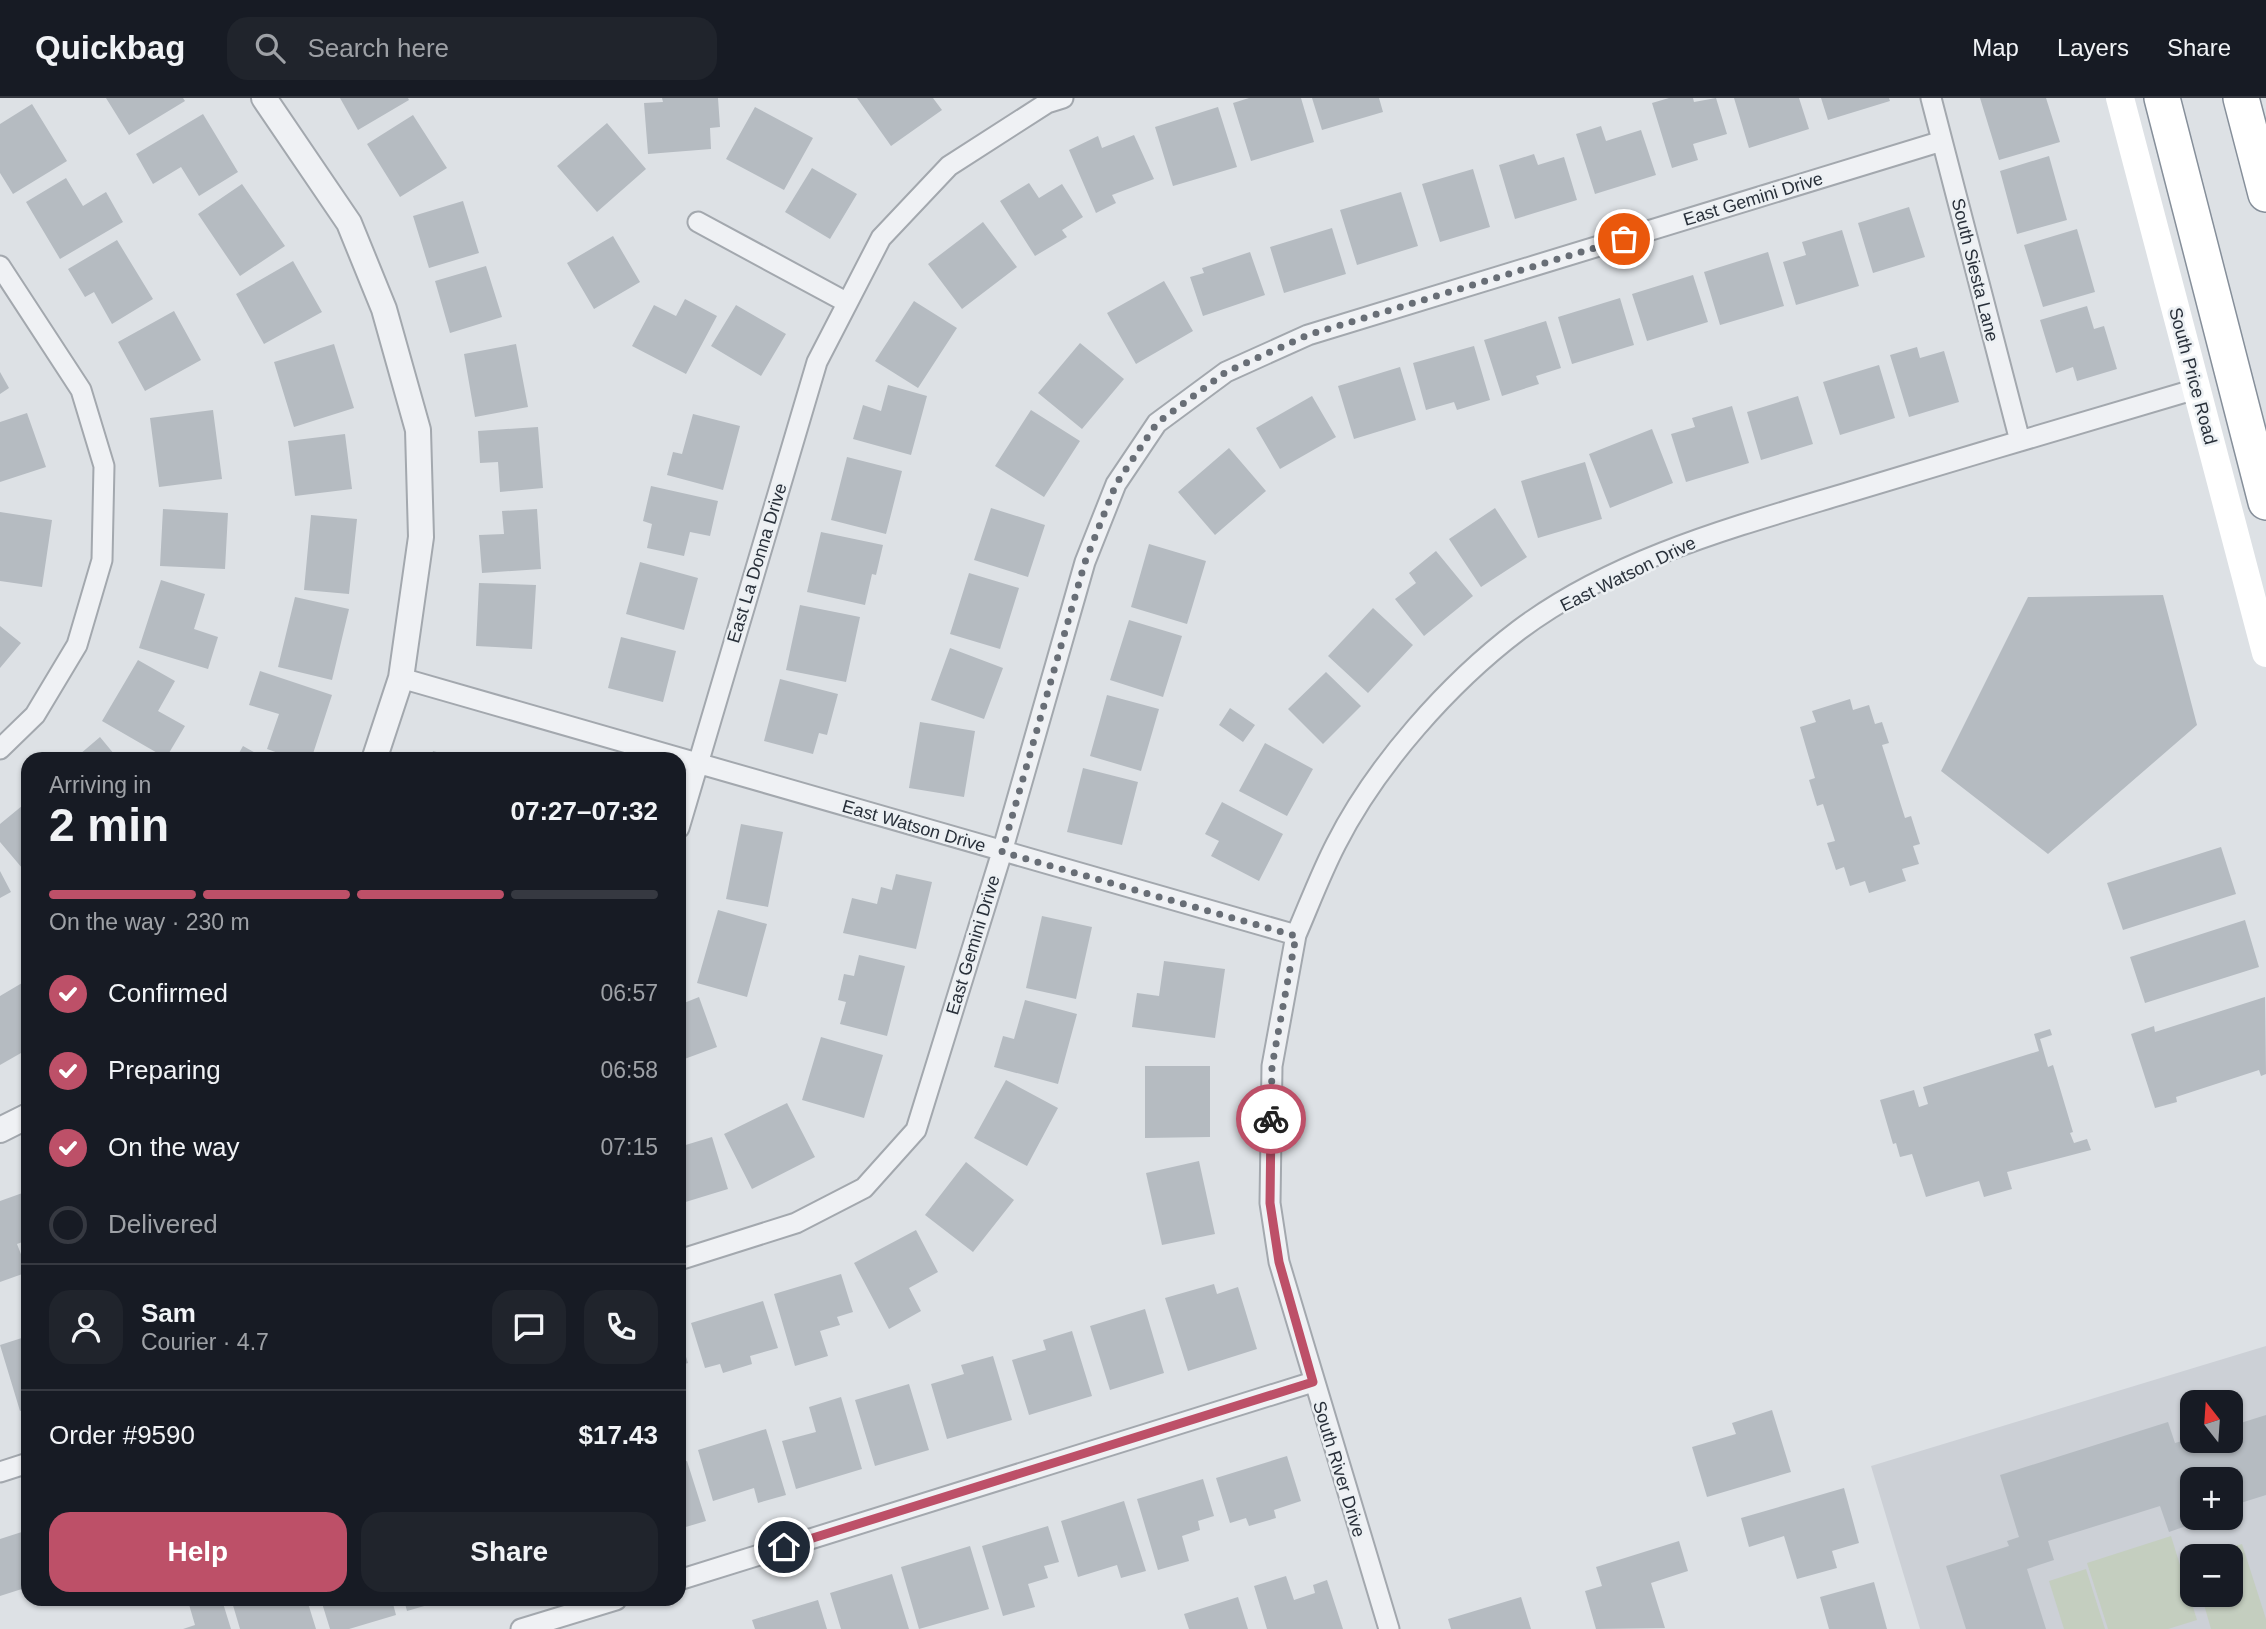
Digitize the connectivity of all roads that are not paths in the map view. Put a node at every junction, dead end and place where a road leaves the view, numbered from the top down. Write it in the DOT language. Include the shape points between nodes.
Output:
graph roads {
  1 [pos="264,98"];
  2 [pos="1063,98"];
  3 [pos="1931,98"];
  4 [pos="2120,98"];
  5 [pos="2162,98"];
  6 [pos="2241,98"];
  7 [pos="1942,141"];
  8 [pos="2266,194"];
  9 [pos="698,222"];
  10 [pos="0,266"];
  11 [pos="846,302"];
  12 [pos="2196,389"];
  13 [pos="2020,441"];
  14 [pos="2266,502"];
  15 [pos="2266,653"];
  16 [pos="401,678"];
  17 [pos="0,749"];
  18 [pos="377,752"];
  19 [pos="662,752"];
  20 [pos="686,759"];
  21 [pos="697,762"];
  22 [pos="686,802"];
  23 [pos="1002,852"];
  24 [pos="1296,936"];
  25 [pos="21,1120"];
  26 [pos="0,1130"];
  27 [pos="686,1258"];
  28 [pos="1313,1382"];
  29 [pos="21,1466"];
  30 [pos="0,1472"];
  31 [pos="686,1578"];
  32 [pos="596,1606"];
  33 [pos="521,1629"];
  34 [pos="1388,1629"];
  1 -- 16 [label="street" via="349,223 384,309 418,430 421,537"];
  2 -- 11 [label="street, East La Donna Drive" via="1047,103 949,166 881,238"];
  3 -- 7 [label="street, South Siesta Lane"];
  4 -- 12 [label="main road, South Price Road"];
  5 -- 14 [label="highway"];
  6 -- 8 [label="highway"];
  7 -- 13 [label="street, South Siesta Lane"];
  7 -- 23 [label="street, East Gemini Drive" via="1308,335 1226,372 1157,423 1116,484 1085,562"];
  9 -- 11 [label="street"];
  10 -- 17 [label="street" via="81,390 104,467 103,560 77,645 36,715"];
  11 -- 21 [label="street, East La Donna Drive" via="817,362"];
  12 -- 13 [label="street, East Watson Drive"];
  12 -- 15 [label="main road, South Price Road"];
  13 -- 24 [label="street, East Watson Drive" via="1682,545 1603,581 1519,631 1448,694 1390,760 1337,842"];
  16 -- 18 [label="street"];
  16 -- 19 [label="street, East Watson Drive"];
  20 -- 21 [label="street, East Watson Drive"];
  21 -- 22 [label="street, East La Donna Drive"];
  21 -- 23 [label="street, East Watson Drive"];
  23 -- 24 [label="street, East Watson Drive"];
  23 -- 27 [label="street, East Gemini Drive" via="916,1130 864,1188 796,1223"];
  24 -- 28 [label="street, South River Drive" via="1272,1066 1270,1203 1279,1262"];
  25 -- 26 [label="street"];
  28 -- 31 [label="street"];
  28 -- 34 [label="street, South River Drive"];
  29 -- 30 [label="street"];
  32 -- 33 [label="street"];
}
